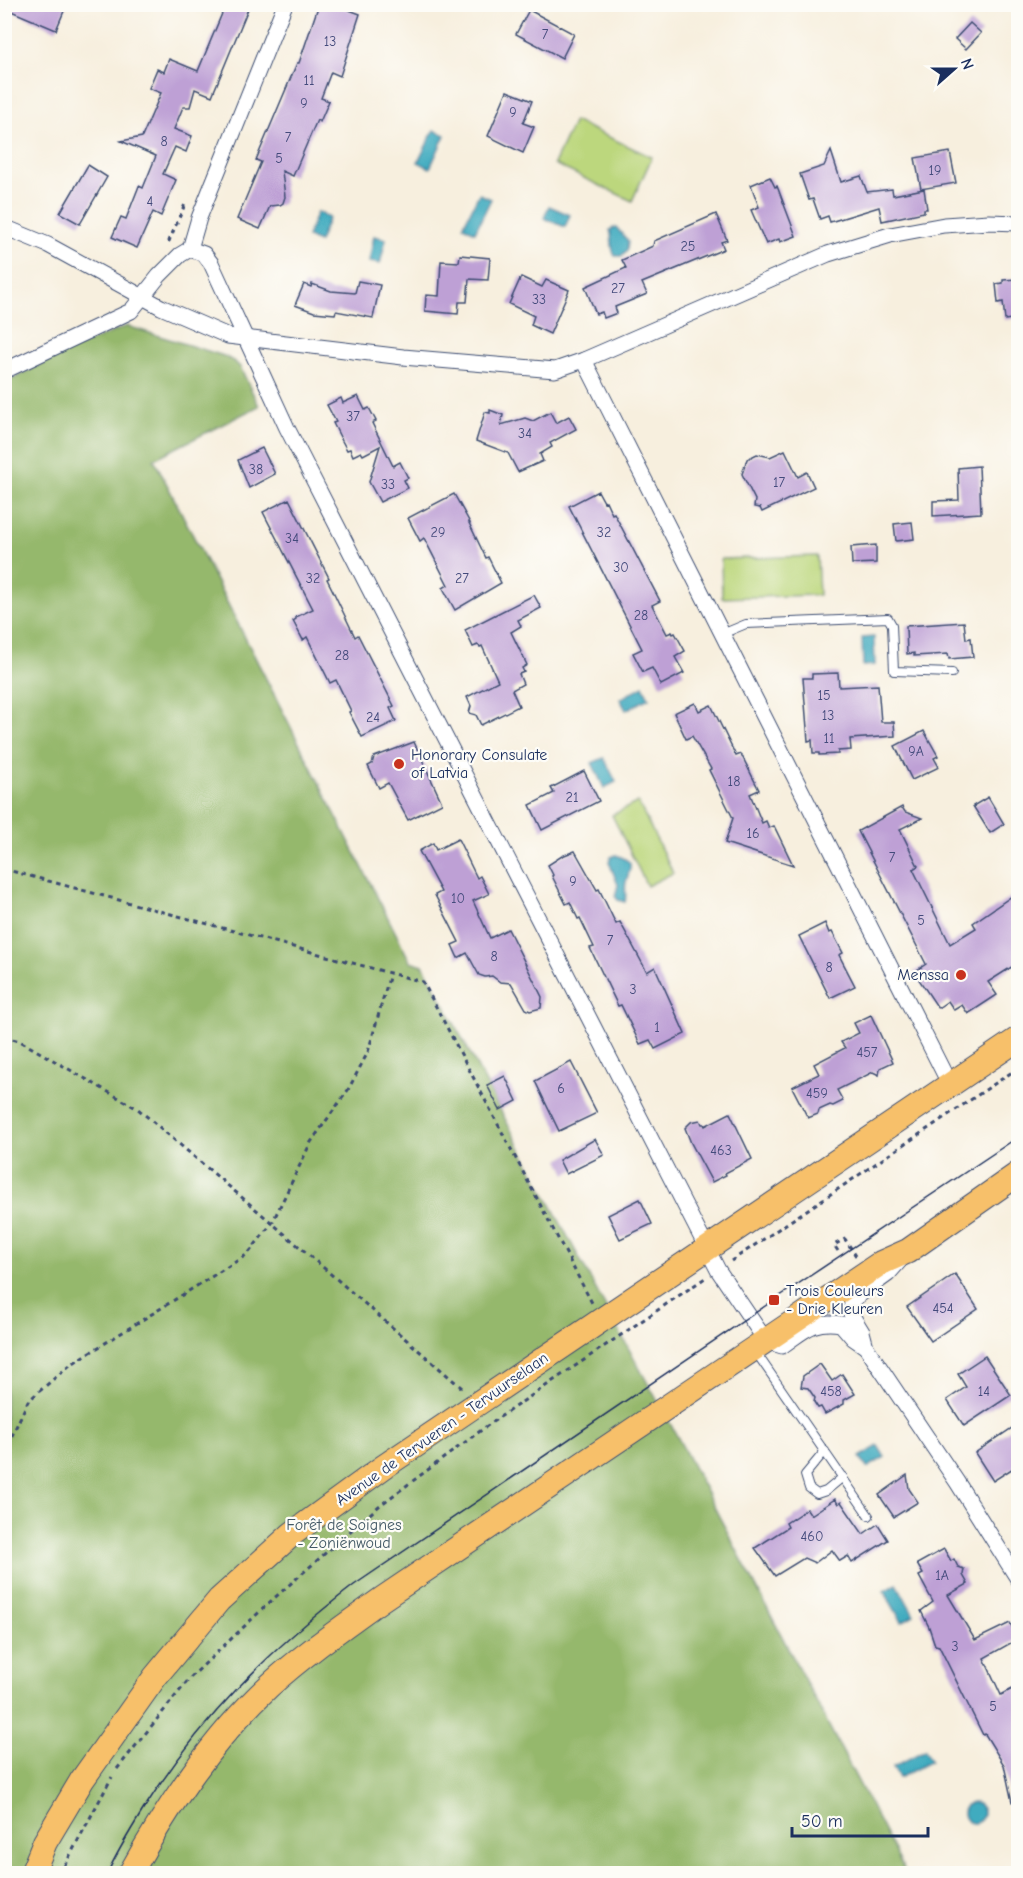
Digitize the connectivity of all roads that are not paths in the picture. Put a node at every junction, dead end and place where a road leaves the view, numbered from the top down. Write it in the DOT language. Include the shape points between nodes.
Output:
graph roads {
  1 [pos="285,4"];
  2 [pos="1018,223"];
  3 [pos="4,227"];
  4 [pos="189,249"];
  5 [pos="144,297"];
  6 [pos="248,339"];
  7 [pos="584,360"];
  8 [pos="4,372"];
  9 [pos="722,634"];
  10 [pos="952,673"];
  11 [pos="1018,1039"];
  12 [pos="950,1085"];
  13 [pos="1018,1174"];
  14 [pos="909,1251"];
  15 [pos="712,1260"];
  16 [pos="760,1345"];
  17 [pos="866,1347"];
  18 [pos="825,1451"];
  19 [pos="843,1477"];
  20 [pos="869,1516"];
  21 [pos="1018,1579"];
  22 [pos="32,1874"];
  23 [pos="130,1874"];
  1 -- 4 [label="street"];
  2 -- 7 [label="street" via="944,225 890,235 838,251"];
  3 -- 5 [label="street" via="48,245"];
  4 -- 5 [label="street" via="159,276"];
  4 -- 6 [label="street" via="204,254 211,263"];
  5 -- 6 [label="street" via="228,336"];
  5 -- 8 [label="street" via="131,311"];
  6 -- 7 [label="street" via="555,370"];
  6 -- 15 [label="street" via="287,428"];
  7 -- 9 [label="street"];
  9 -- 10 [label="lane" via="746,624 888,618 892,625 894,671"];
  9 -- 12 [label="street"];
  11 -- 12 [label="main road, Avenue de Tervueren - Tervuurselaan"];
  12 -- 15 [label="main road, Avenue de Tervueren - Tervuurselaan"];
  13 -- 14 [label="main road"];
  14 -- 16 [label="main road" via="881,1263"];
  14 -- 17 [label="street" via="888,1274 852,1300 851,1314"];
  15 -- 16 [label="street"];
  15 -- 22 [label="main road, Avenue de Tervueren - Tervuurselaan" via="601,1319 292,1534 219,1600 155,1677 82,1780 45,1842"];
  16 -- 17 [label="street" via="782,1346 815,1324 829,1322 841,1324"];
  16 -- 18 [label="lane"];
  16 -- 23 [label="main road" via="323,1640 268,1687 221,1738 184,1786"];
  17 -- 21 [label="street"];
  18 -- 19 [label="lane"];
  18 -- 19 [label="lane" via="805,1475 808,1488 817,1494"];
  19 -- 20 [label="lane"];
}
